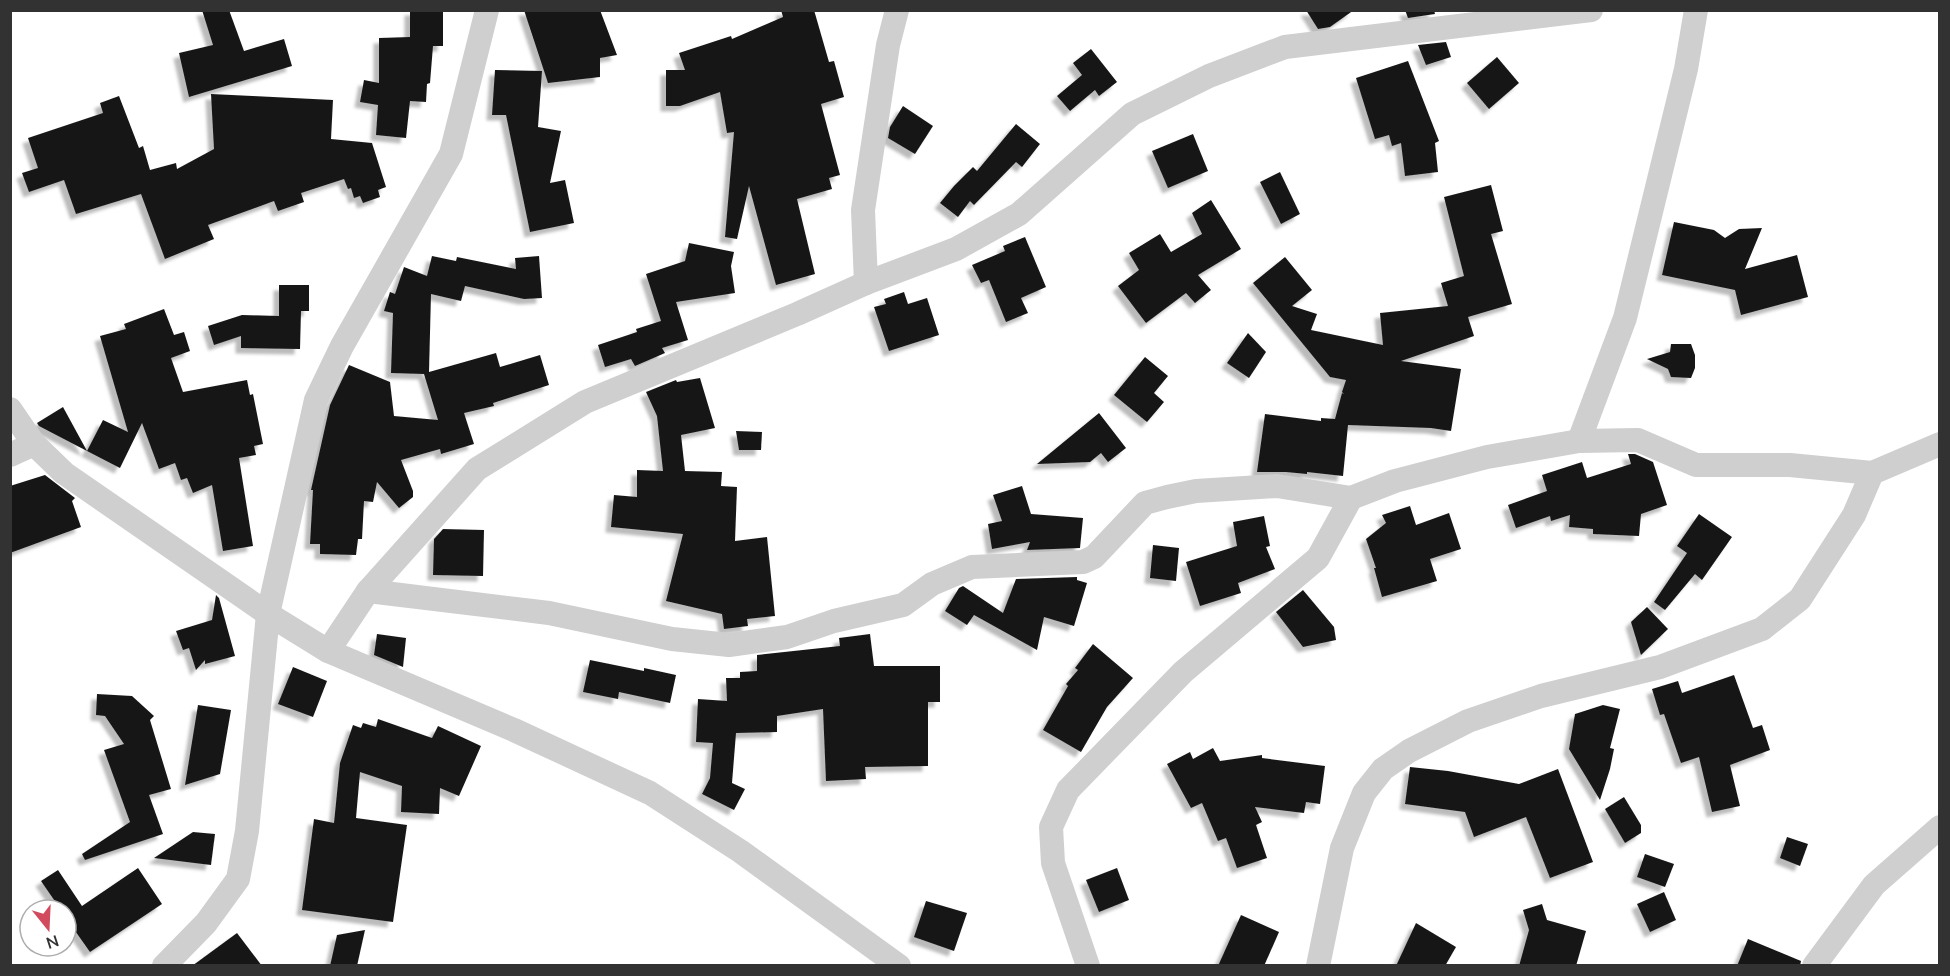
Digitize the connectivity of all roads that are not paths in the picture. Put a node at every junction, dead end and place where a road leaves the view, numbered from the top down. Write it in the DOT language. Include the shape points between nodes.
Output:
graph roads {
  1 [pos="487,10"];
  2 [pos="897,10"];
  3 [pos="1591,10"];
  4 [pos="1696,10"];
  5 [pos="866,283"];
  6 [pos="10,409"];
  7 [pos="1579,441"];
  8 [pos="34,444"];
  9 [pos="1940,444"];
  10 [pos="10,455"];
  11 [pos="1872,473"];
  12 [pos="1352,498"];
  13 [pos="368,591"];
  14 [pos="268,614"];
  15 [pos="328,651"];
  16 [pos="1940,827"];
  17 [pos="164,966"];
  18 [pos="899,966"];
  19 [pos="1088,966"];
  20 [pos="1318,966"];
  21 [pos="1814,966"];
  1 -- 14 [label="street" via="451,154 342,346 316,400"];
  2 -- 5 [label="street" via="888,45 863,210"];
  3 -- 5 [label="street" via="1285,47 1209,76 1132,114 1019,214 956,249"];
  4 -- 7 [label="street" via="1686,69 1625,318"];
  5 -- 13 [label="street" via="585,402 477,469"];
  6 -- 8 [label="street"];
  7 -- 11 [label="street" via="1638,440 1696,465 1790,465"];
  7 -- 12 [label="street" via="1395,481"];
  8 -- 10 [label="street"];
  8 -- 14 [label="street" via="64,474"];
  9 -- 11 [label="street"];
  11 -- 20 [label="street" via="1854,516 1800,599 1762,629 1660,667 1541,696 1468,721 1383,769 1364,793 1342,848"];
  12 -- 13 [label="street" via="1277,486 1196,491 1167,497 1145,503 1094,557 1083,562 972,567 932,584 903,605 787,637 729,645 672,639 549,613"];
  12 -- 19 [label="street" via="1318,558 1183,672 1068,790 1051,827 1053,863"];
  13 -- 15 [label="street"];
  14 -- 15 [label="street"];
  14 -- 17 [label="street" via="247,831 238,879 206,922"];
  15 -- 18 [label="street" via="650,793 740,851"];
  16 -- 21 [label="street" via="1874,885"];
}
